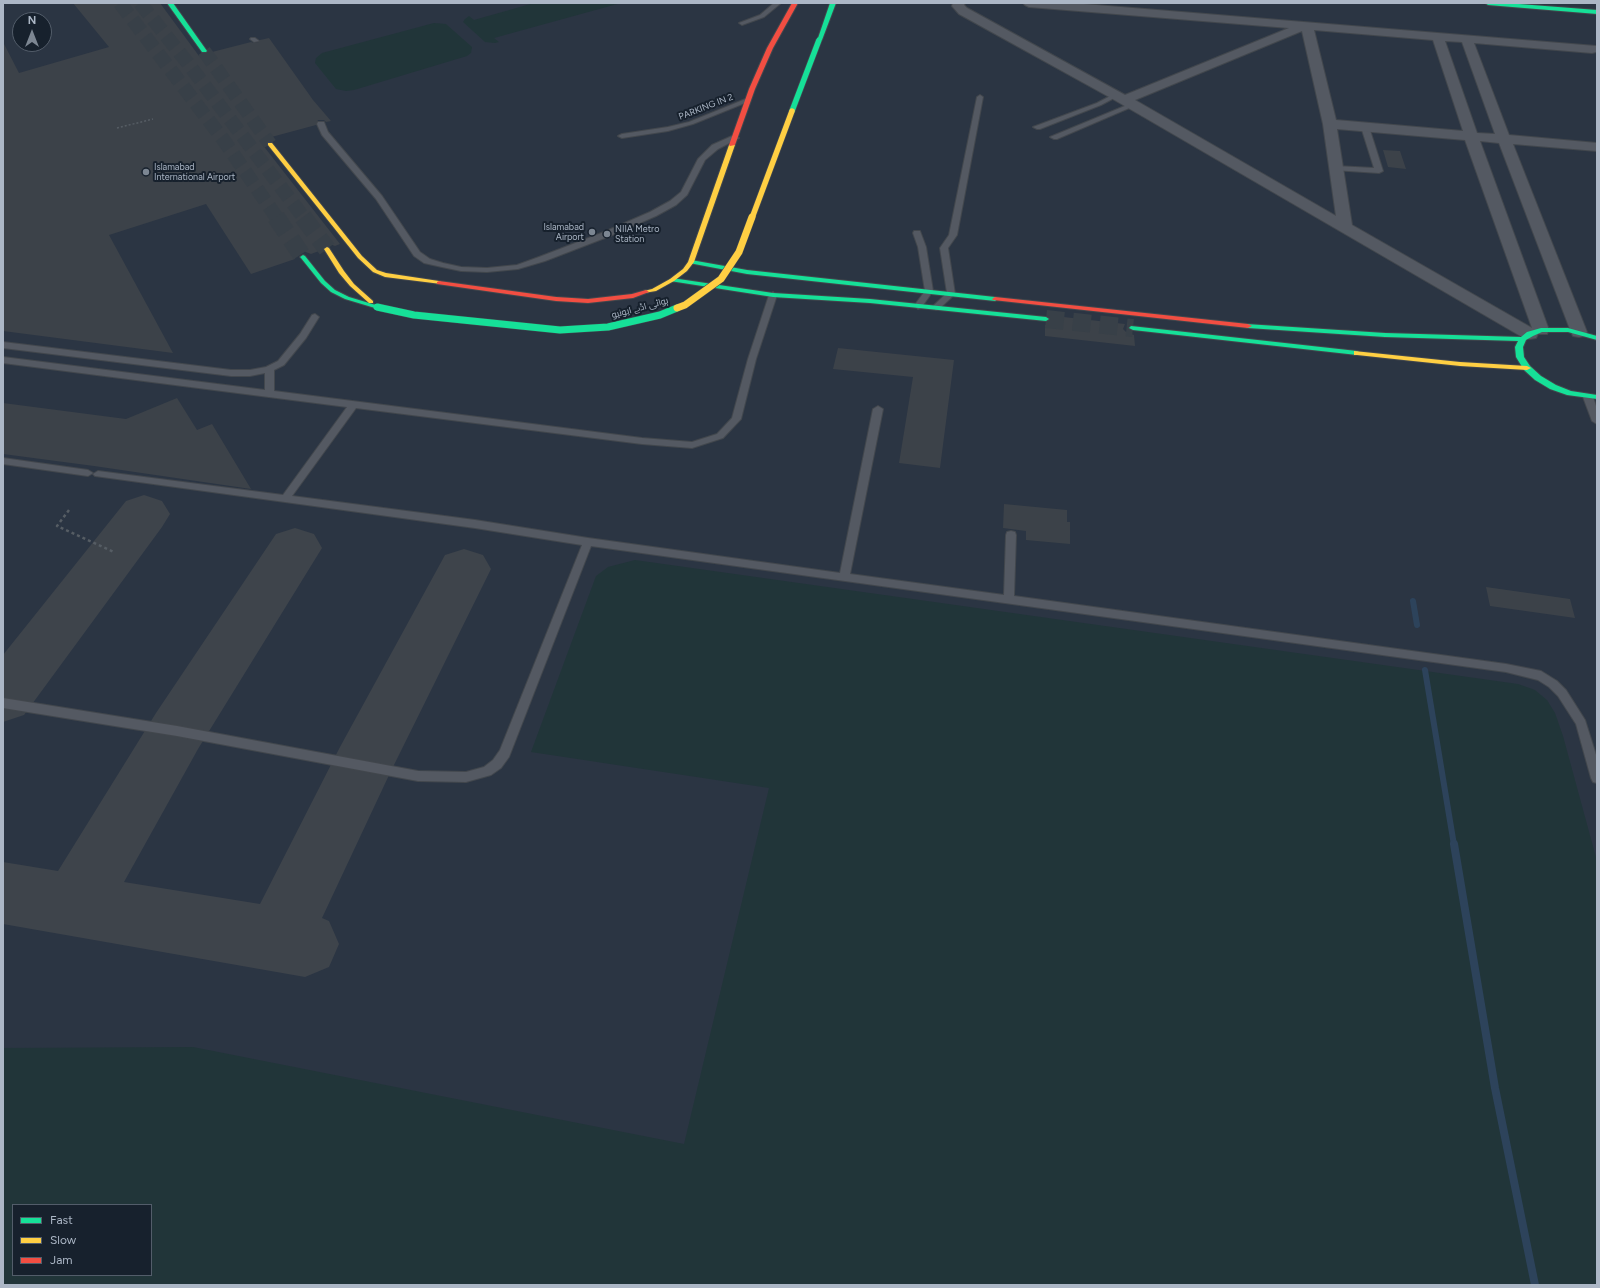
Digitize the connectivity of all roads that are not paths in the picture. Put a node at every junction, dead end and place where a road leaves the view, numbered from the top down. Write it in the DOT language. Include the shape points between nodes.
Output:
graph roads {
  1 [pos="170,3"];
  2 [pos="778,3"];
  3 [pos="795,3"];
  4 [pos="833,3"];
  5 [pos="959,3"];
  6 [pos="1029,3"];
  7 [pos="1488,3"];
  8 [pos="1597,12"];
  9 [pos="742,23"];
  10 [pos="1307,24"];
  11 [pos="1438,37"];
  12 [pos="1467,40"];
  13 [pos="1592,49"];
  14 [pos="204,51"];
  15 [pos="980,97"];
  16 [pos="748,100"];
  17 [pos="1124,100"];
  18 [pos="321,124"];
  19 [pos="1330,124"];
  20 [pos="1037,127"];
  21 [pos="1365,127"];
  22 [pos="622,136"];
  23 [pos="1470,136"];
  24 [pos="1054,137"];
  25 [pos="734,138"];
  26 [pos="1504,139"];
  27 [pos="270,144"];
  28 [pos="1597,147"];
  29 [pos="1336,168"];
  30 [pos="1345,227"];
  31 [pos="917,233"];
  32 [pos="327,249"];
  33 [pos="303,257"];
  34 [pos="691,262"];
  35 [pos="672,280"];
  36 [pos="929,291"];
  37 [pos="952,294"];
  38 [pos="773,295"];
  39 [pos="1028,301"];
  40 [pos="918,306"];
  41 [pos="377,307"];
  42 [pos="936,307"];
  43 [pos="315,317"];
  44 [pos="1025,317"];
  45 [pos="1046,319"];
  46 [pos="1133,328"];
  47 [pos="1579,332"];
  48 [pos="1531,334"];
  49 [pos="1597,338"];
  50 [pos="3,345"];
  51 [pos="3,360"];
  52 [pos="1527,368"];
  53 [pos="268,369"];
  54 [pos="270,394"];
  55 [pos="1593,397"];
  56 [pos="354,404"];
  57 [pos="878,409"];
  58 [pos="1597,421"];
  59 [pos="3,462"];
  60 [pos="285,499"];
  61 [pos="1011,535"];
  62 [pos="588,542"];
  63 [pos="844,577"];
  64 [pos="1010,600"];
  65 [pos="3,703"];
  66 [pos="1597,776"];
  1 -- 14 [label="main road"];
  2 -- 9 [label="lane" via="762,16"];
  3 -- 16 [label="main road" via="770,48"];
  4 -- 41 [label="main road, ہوائی اڈے ایونیو, bridge" via="739,252 721,279 685,306 647,319 608,327 560,330 414,314"];
  5 -- 17 [label="street" via="958,6 963,11"];
  6 -- 10 [label="street"];
  7 -- 8 [label="main road"];
  10 -- 11 [label="street"];
  10 -- 17 [label="street"];
  10 -- 19 [label="street"];
  11 -- 12 [label="street"];
  11 -- 23 [label="street"];
  12 -- 13 [label="street"];
  12 -- 26 [label="street"];
  15 -- 37 [label="lane" via="953,235 944,248"];
  16 -- 22 [label="lane, PARKING IN 2" via="691,123"];
  16 -- 25 [label="main road"];
  17 -- 20 [label="lane" via="1099,104"];
  17 -- 24 [label="lane"];
  17 -- 30 [label="street"];
  18 -- 25 [label="lane" via="325,133 379,198 417,254 427,261 461,269 518,267 653,214 673,203 684,193 702,159 715,147"];
  19 -- 21 [label="street"];
  19 -- 29 [label="street"];
  21 -- 23 [label="street"];
  21 -- 29 [label="lane" via="1379,171"];
  23 -- 26 [label="street"];
  23 -- 48 [label="street"];
  25 -- 34 [label="main road"];
  26 -- 28 [label="street"];
  26 -- 47 [label="street"];
  27 -- 35 [label="main road" via="360,257 375,271 385,275 556,299 588,301 633,296 654,290"];
  29 -- 30 [label="street"];
  30 -- 48 [label="street"];
  31 -- 36 [label="lane" via="922,247"];
  32 -- 41 [label="main road" via="352,285"];
  33 -- 41 [label="main road, ہوائی اڈے ایونیو" via="322,282 333,291"];
  34 -- 35 [label="main road"];
  34 -- 36 [label="main road" via="747,272"];
  35 -- 38 [label="main road"];
  36 -- 37 [label="main road"];
  36 -- 40 [label="lane"];
  37 -- 39 [label="main road"];
  37 -- 42 [label="lane"];
  38 -- 40 [label="main road"];
  38 -- 56 [label="lane" via="736,419 720,436 692,445 642,441"];
  39 -- 44 [label="main road"];
  39 -- 48 [label="main road" via="1311,331 1385,335"];
  40 -- 42 [label="main road"];
  42 -- 44 [label="main road"];
  43 -- 53 [label="lane" via="282,363"];
  44 -- 45 [label="main road"];
  46 -- 52 [label="main road" via="1460,364"];
  47 -- 48 [label="main road" via="1554,329"];
  47 -- 49 [label="main road"];
  48 -- 52 [label="main road" via="1519,347 1520,357"];
  50 -- 53 [label="lane" via="230,373 250,373"];
  51 -- 54 [label="lane"];
  52 -- 55 [label="main road" via="1553,387"];
  53 -- 54 [label="lane"];
  54 -- 56 [label="lane"];
  55 -- 58 [label="lane"];
  56 -- 60 [label="lane"];
  57 -- 63 [label="lane"];
  59 -- 60 [label="lane"];
  60 -- 62 [label="lane"];
  61 -- 64 [label="lane"];
  62 -- 63 [label="lane"];
  62 -- 65 [label="lane" via="505,753 497,764 487,771 466,777 418,776 177,731"];
  63 -- 64 [label="lane"];
  64 -- 66 [label="lane" via="1506,668 1541,676 1553,684 1581,722"];
}
